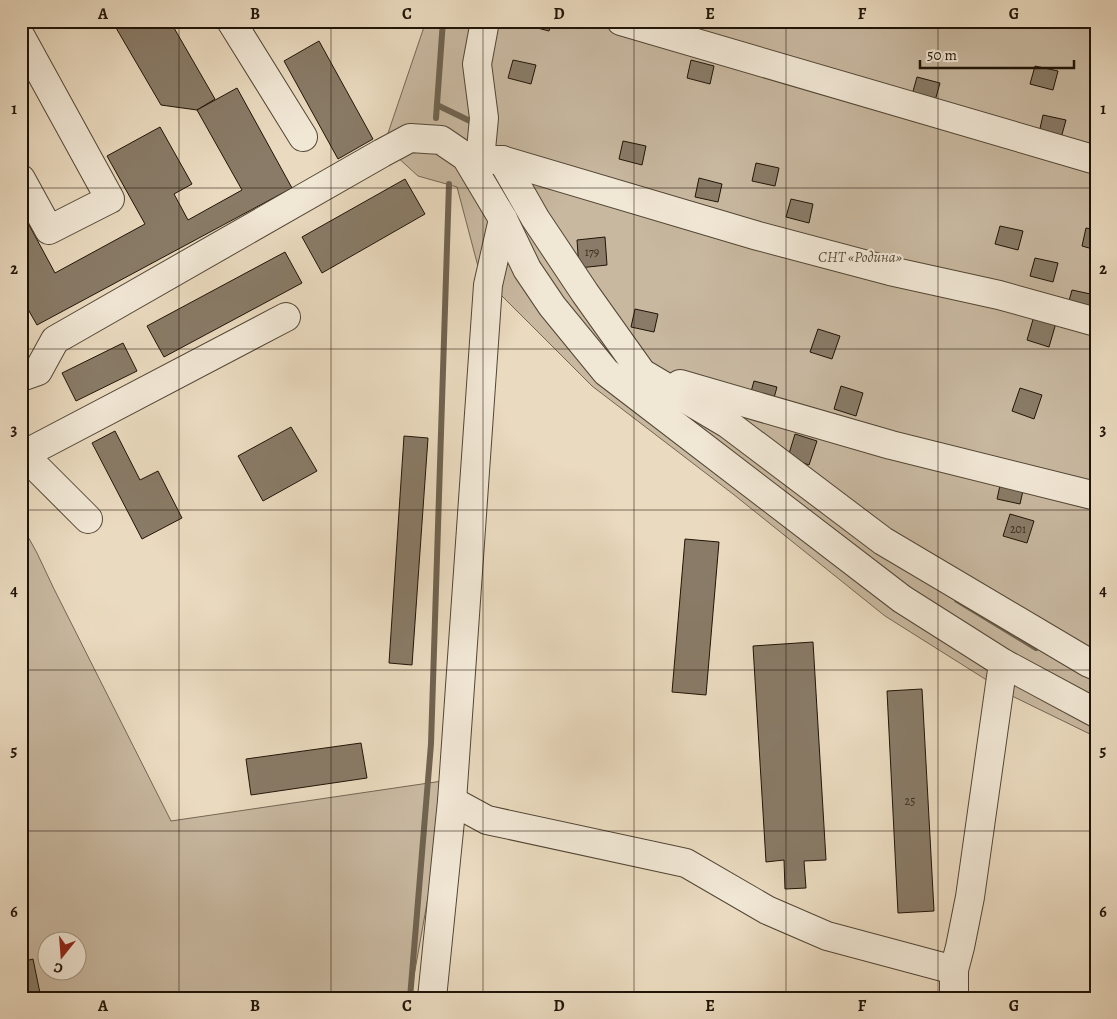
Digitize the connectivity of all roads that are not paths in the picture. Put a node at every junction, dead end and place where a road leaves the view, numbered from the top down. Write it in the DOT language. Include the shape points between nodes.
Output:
graph roads {
  1 [pos="231,21"];
  2 [pos="485,21"];
  3 [pos="621,21"];
  4 [pos="23,42"];
  5 [pos="303,136"];
  6 [pos="483,159"];
  7 [pos="1096,160"];
  8 [pos="21,179"];
  9 [pos="503,218"];
  10 [pos="286,317"];
  11 [pos="1096,322"];
  12 [pos="642,373"];
  13 [pos="21,377"];
  14 [pos="22,453"];
  15 [pos="1096,496"];
  16 [pos="88,519"];
  17 [pos="1093,657"];
  18 [pos="1003,663"];
  19 [pos="1088,709"];
  20 [pos="452,801"];
  21 [pos="954,970"];
  22 [pos="432,998"];
  23 [pos="954,998"];
  1 -- 5 [label="street"];
  2 -- 6 [label="street" via="477,64 484,118"];
  3 -- 7 [label="street"];
  4 -- 8 [label="street" via="110,199 49,230"];
  6 -- 9 [label="street"];
  6 -- 11 [label="street" via="758,236"];
  6 -- 12 [label="street" via="535,218"];
  6 -- 13 [label="street" via="441,140 410,138 55,340 38,371"];
  9 -- 18 [label="street" via="527,269 552,306 606,372 902,599"];
  9 -- 20 [label="street" via="488,285"];
  10 -- 14 [label="street"];
  12 -- 15 [label="street" via="891,444"];
  12 -- 17 [label="street" via="728,424 883,541"];
  14 -- 16 [label="street"];
  17 -- 19 [label="street"];
  18 -- 19 [label="street"];
  18 -- 21 [label="street" via="970,898"];
  20 -- 21 [label="street" via="487,820 686,863 766,910 827,936"];
  20 -- 22 [label="street"];
  21 -- 23 [label="street"];
}
